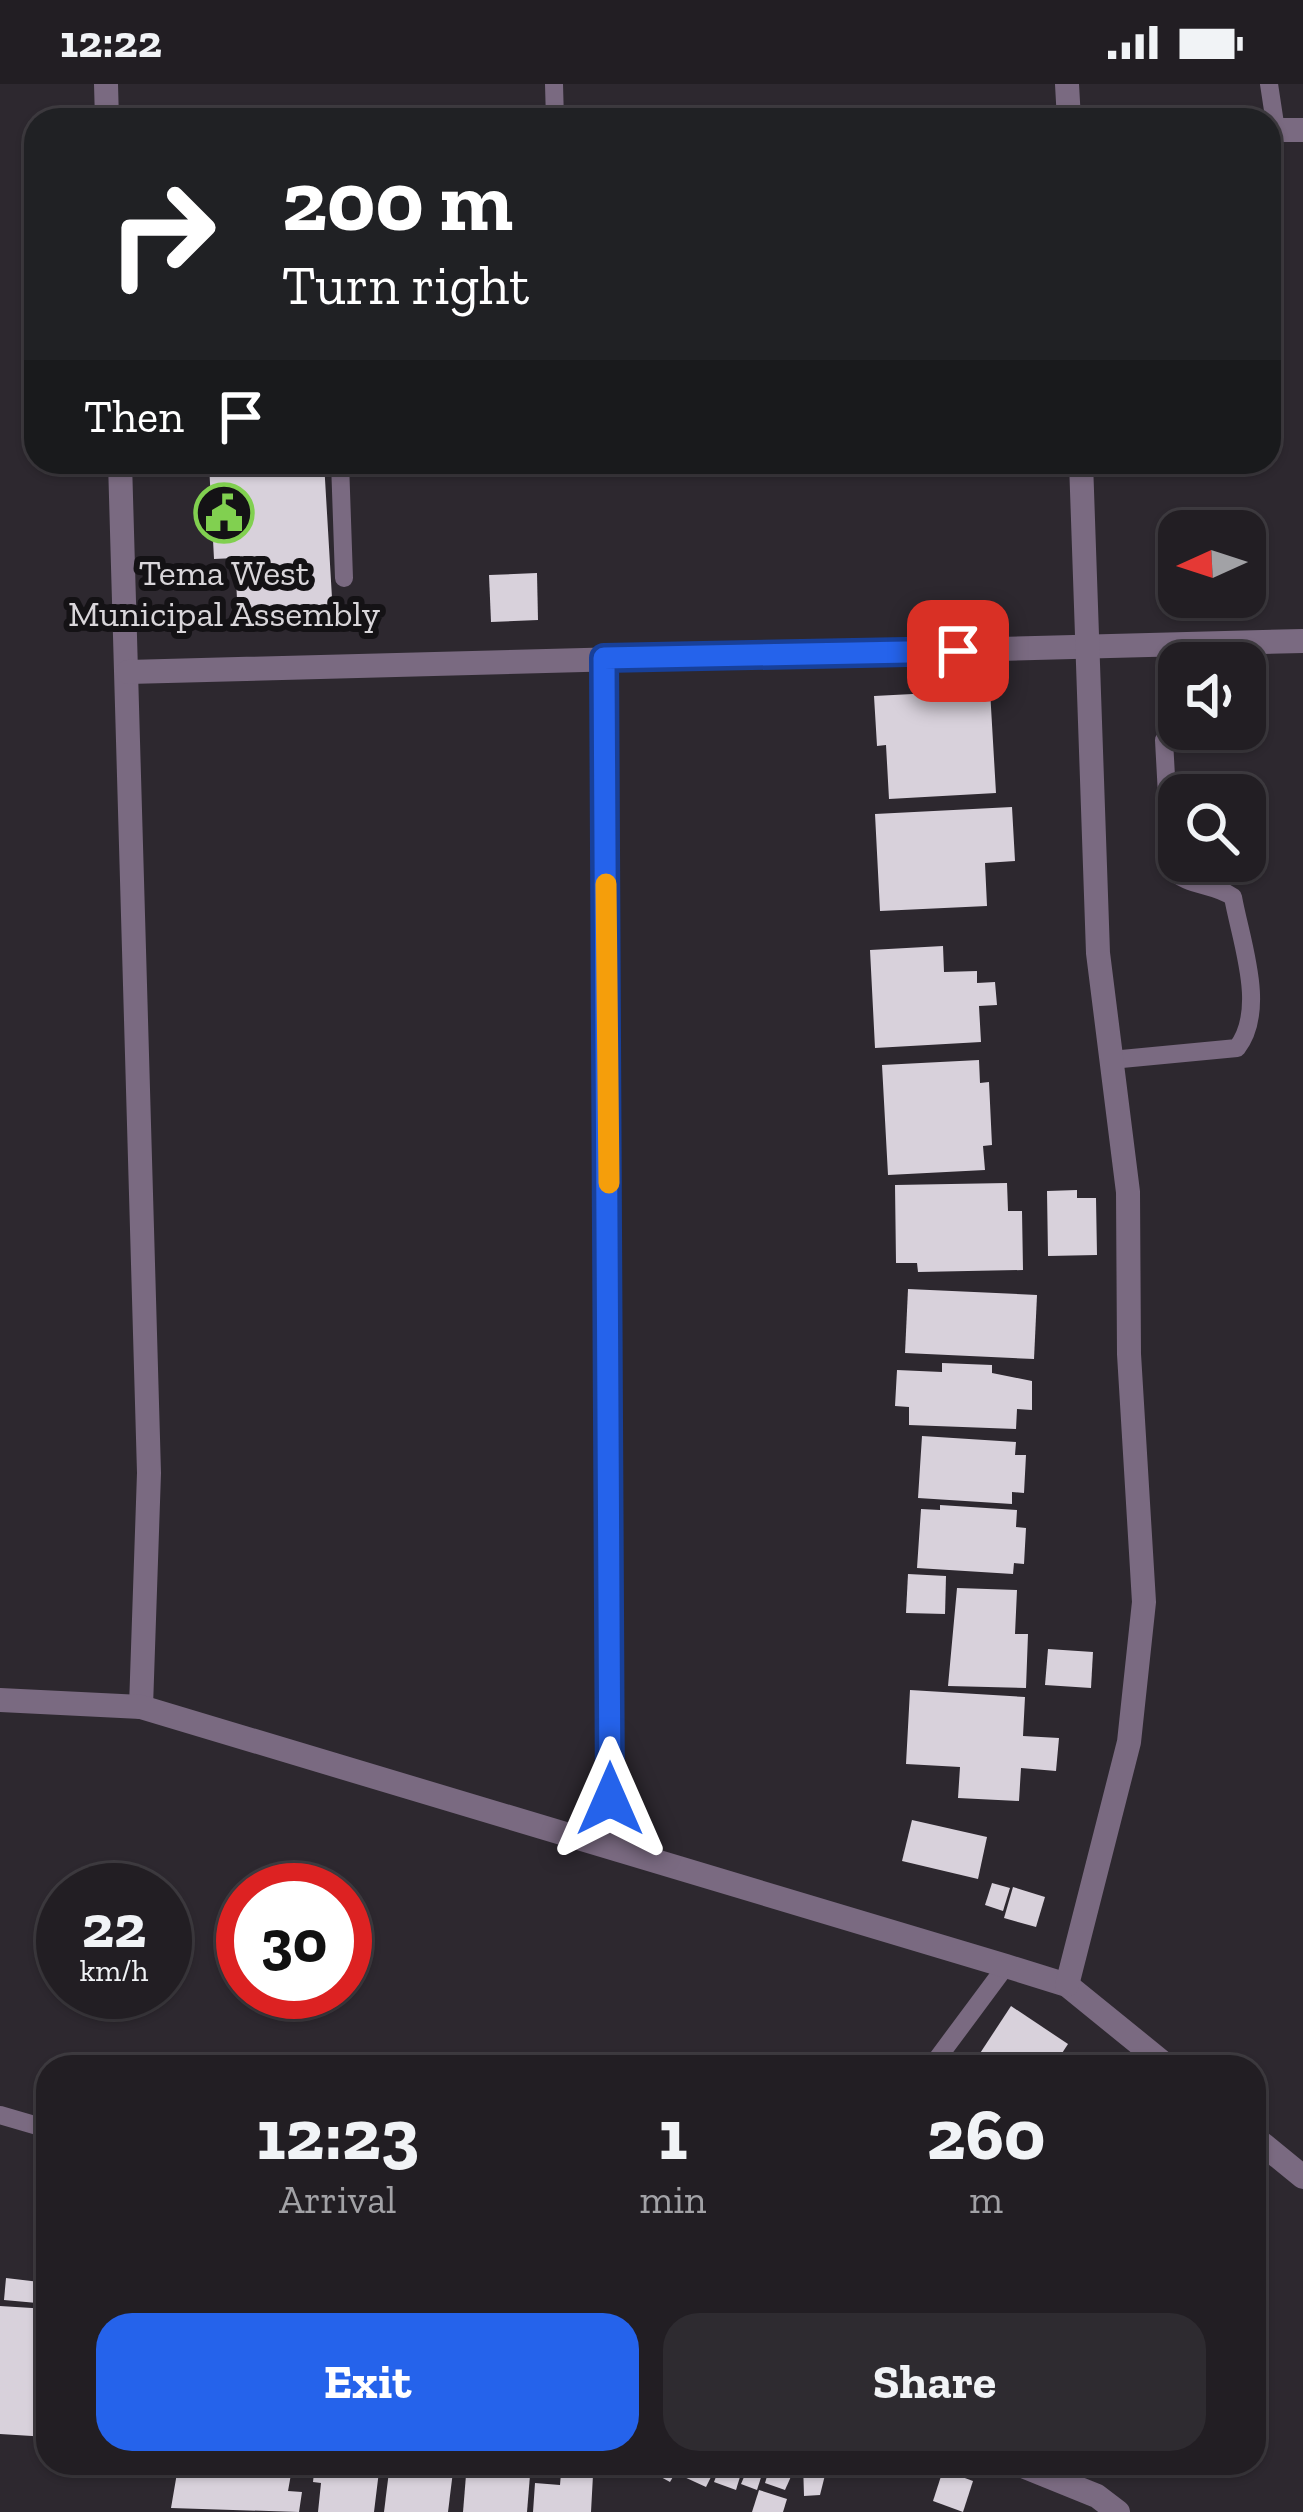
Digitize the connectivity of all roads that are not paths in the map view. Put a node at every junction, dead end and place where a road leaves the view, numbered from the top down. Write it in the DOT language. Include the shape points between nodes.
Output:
graph roads {
  1 [pos="120,474"];
  2 [pos="340,474"];
  3 [pos="1082,474"];
  4 [pos="344,578"];
  5 [pos="1303,641"];
  6 [pos="1090,648"];
  7 [pos="604,658"];
  8 [pos="128,672"];
  9 [pos="1165,750"];
  10 [pos="1112,1060"];
  11 [pos="0,1700"];
  12 [pos="141,1707"];
  13 [pos="610,1845"];
  14 [pos="1006,1966"];
  15 [pos="1067,1985"];
  16 [pos="940,2055"];
  17 [pos="1153,2055"];
  18 [pos="0,2115"];
  19 [pos="36,2126"];
  20 [pos="1266,2147"];
  21 [pos="1303,2176"];
  22 [pos="1045,2475"];
  23 [pos="1118,2512"];
  1 -- 8 [label="street"];
  2 -- 4 [label="lane"];
  3 -- 6 [label="street"];
  5 -- 6 [label="street"];
  6 -- 7 [label="street"];
  6 -- 10 [label="street" via="1098,952"];
  7 -- 8 [label="street"];
  7 -- 13 [label="street"];
  8 -- 12 [label="street" via="149,1473"];
  9 -- 10 [label="lane" via="1171,869 1233,897 1252,1011 1237,1048"];
  10 -- 15 [label="street" via="1128,1192 1144,1602 1129,1742"];
  11 -- 12 [label="street"];
  12 -- 13 [label="street"];
  13 -- 14 [label="street"];
  14 -- 15 [label="street"];
  14 -- 16 [label="lane"];
  15 -- 17 [label="street"];
  18 -- 19 [label="lane"];
  20 -- 21 [label="street"];
  22 -- 23 [label="street"];
}
